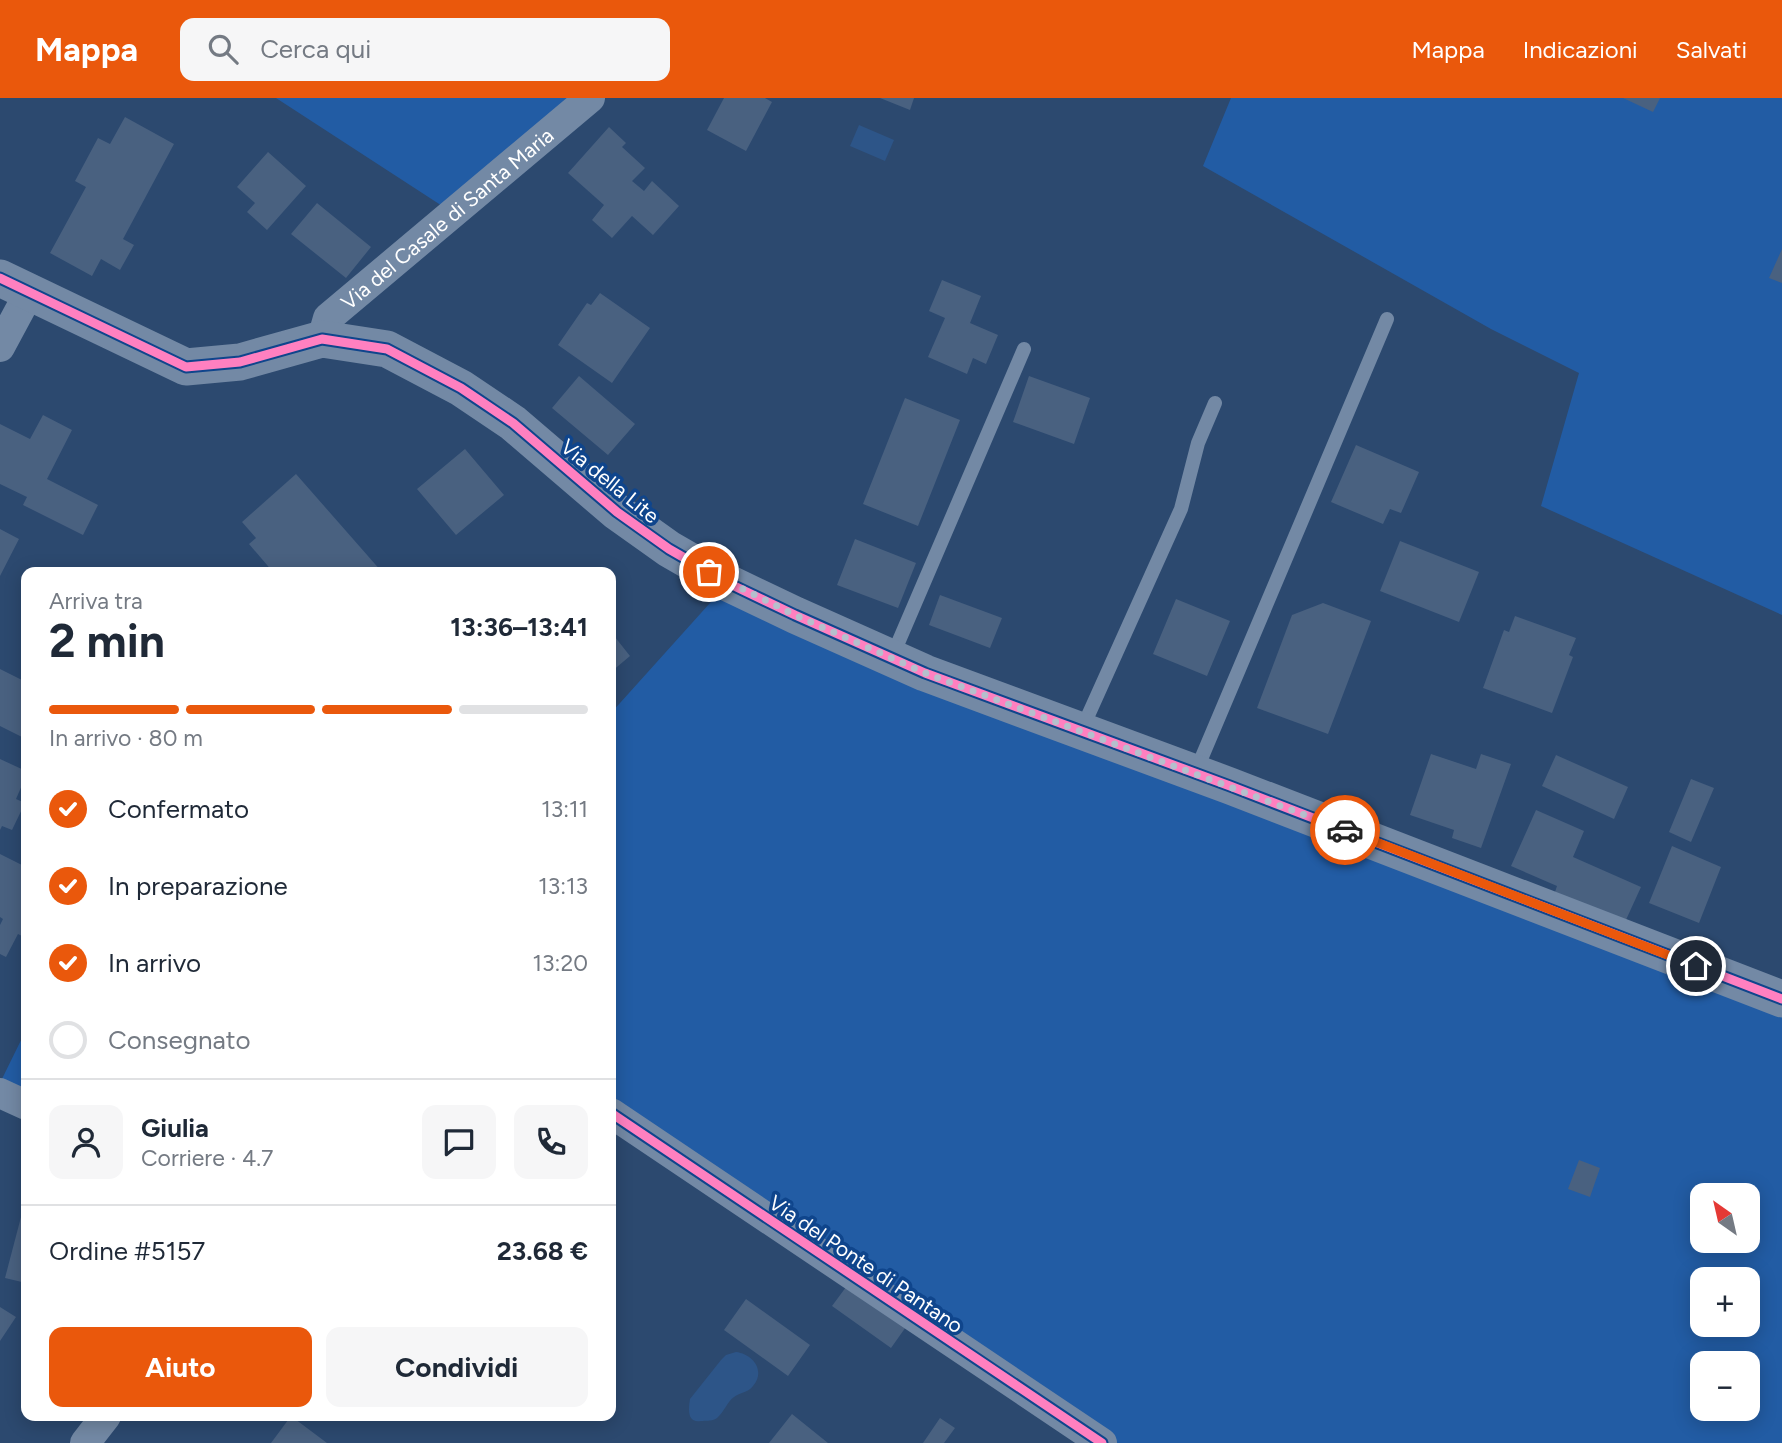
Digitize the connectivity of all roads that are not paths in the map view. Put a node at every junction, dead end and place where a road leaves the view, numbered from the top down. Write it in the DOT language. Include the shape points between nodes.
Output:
graph roads {
  1 [pos="590,98"];
  2 [pos="14,286"];
  3 [pos="1387,319"];
  4 [pos="322,339"];
  5 [pos="0,347"];
  6 [pos="1024,349"];
  7 [pos="1215,403"];
  8 [pos="891,658"];
  9 [pos="1082,730"];
  10 [pos="1195,773"];
  11 [pos="1782,999"];
  12 [pos="0,1093"];
  13 [pos="21,1103"];
  14 [pos="616,1117"];
  15 [pos="102,1421"];
  16 [pos="85,1443"];
  17 [pos="1102,1443"];
  1 -- 4 [label="street, Via del Casale di Santa Maria" via="328,318"];
  2 -- 4 [label="street" via="186,367 240,362"];
  2 -- 5 [label="street"];
  3 -- 10 [label="lane"];
  4 -- 8 [label="street, Via della Lite" via="387,349 449,381 513,423 606,503 668,548 753,596"];
  6 -- 8 [label="lane"];
  7 -- 9 [label="lane" via="1198,443 1181,509"];
  8 -- 9 [label="street, Via della Lite"];
  9 -- 10 [label="street, Via della Lite"];
  10 -- 11 [label="street, Via della Lite"];
  12 -- 13 [label="street"];
  14 -- 17 [label="street, Via del Ponte di Pantano"];
  15 -- 16 [label="street"];
}
